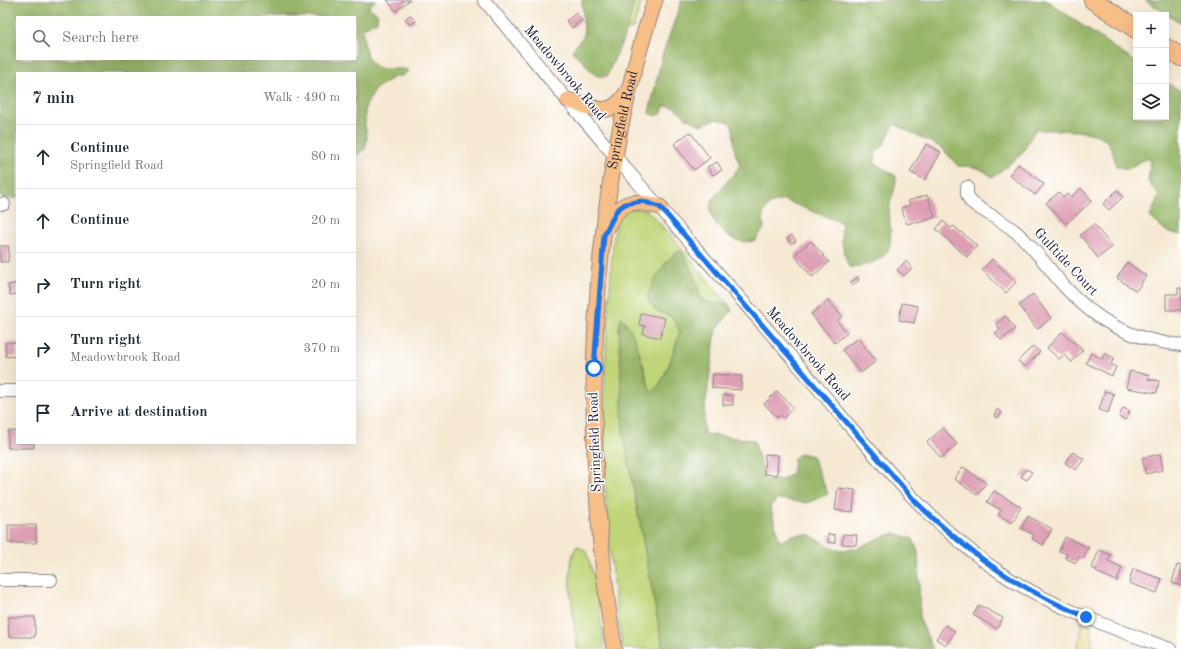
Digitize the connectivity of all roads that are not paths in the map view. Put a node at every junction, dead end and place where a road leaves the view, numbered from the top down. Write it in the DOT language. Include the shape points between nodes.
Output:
graph roads {
  1 [pos="484,0"];
  2 [pos="655,0"];
  3 [pos="1093,0"];
  4 [pos="1133,27"];
  5 [pos="1169,50"];
  6 [pos="1181,57"];
  7 [pos="631,86"];
  8 [pos="568,100"];
  9 [pos="616,157"];
  10 [pos="967,187"];
  11 [pos="660,207"];
  12 [pos="604,235"];
  13 [pos="1181,345"];
  14 [pos="0,391"];
  15 [pos="16,391"];
  16 [pos="0,580"];
  17 [pos="51,580"];
  18 [pos="614,649"];
  19 [pos="1170,649"];
  1 -- 8 [label="street, Meadowbrook Road"];
  2 -- 7 [label="main road, Springfield Road"];
  3 -- 4 [label="highway"];
  5 -- 6 [label="highway"];
  7 -- 8 [label="main road" via="618,106 609,110 595,109"];
  7 -- 9 [label="main road, Springfield Road"];
  8 -- 9 [label="street, Meadowbrook Road"];
  9 -- 11 [label="street, Meadowbrook Road"];
  9 -- 12 [label="main road, Springfield Road"];
  10 -- 13 [label="street, Gulftide Court" via="970,201 1015,231 1042,258 1064,286 1102,319 1142,339"];
  11 -- 12 [label="main road" via="642,201 625,204 617,210"];
  11 -- 19 [label="street, Meadowbrook Road" via="914,500 945,530 1007,577 1046,598 1122,632"];
  12 -- 18 [label="main road, Springfield Road" via="595,339 594,453 601,555"];
  14 -- 15 [label="street"];
  16 -- 17 [label="street"];
}
